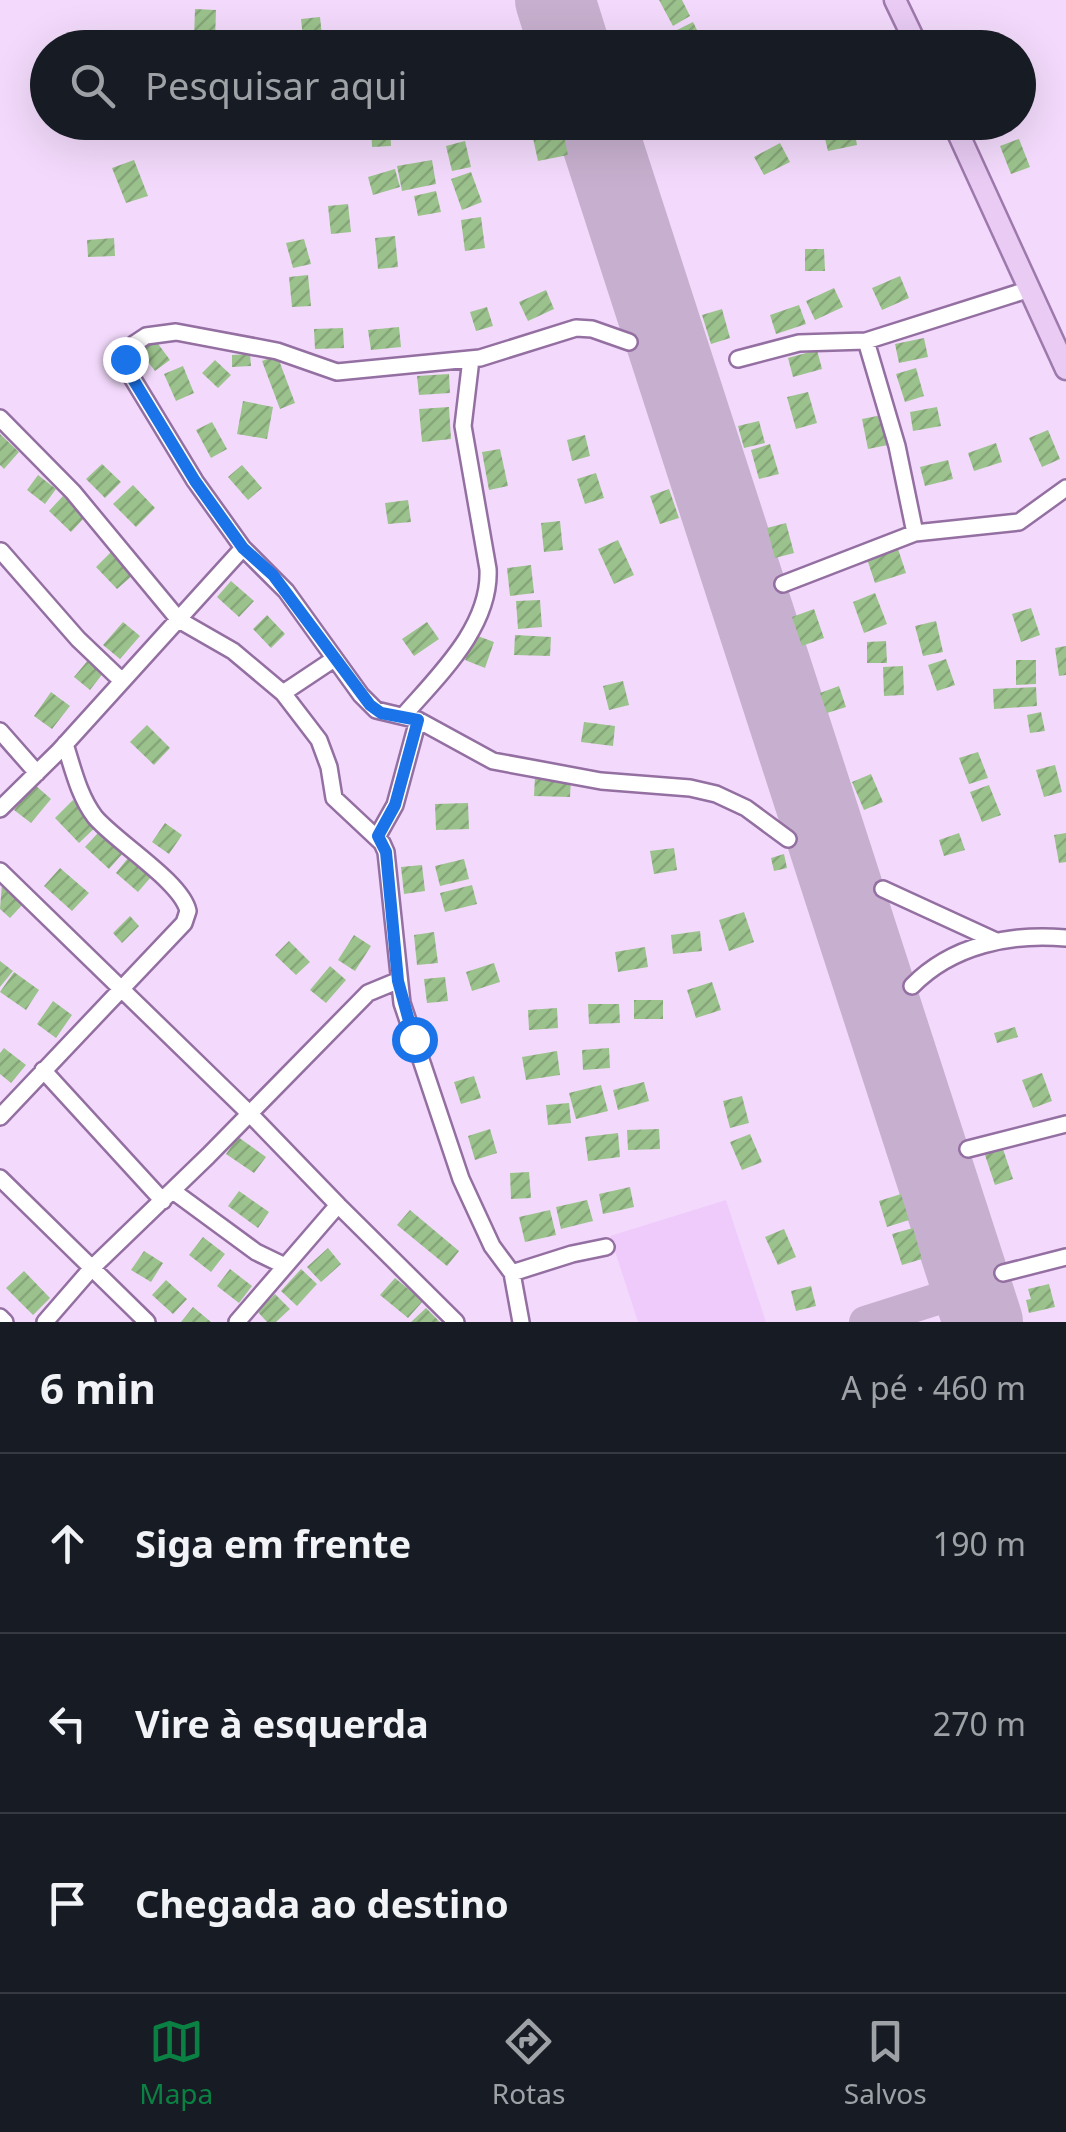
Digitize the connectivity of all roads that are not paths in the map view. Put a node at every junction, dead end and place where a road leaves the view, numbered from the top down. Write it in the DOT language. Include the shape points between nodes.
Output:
graph roads {
  1 [pos="894,0"];
  2 [pos="909,30"];
  3 [pos="961,140"];
  4 [pos="1030,289"];
  5 [pos="866,341"];
  6 [pos="629,342"];
  7 [pos="472,359"];
  8 [pos="738,359"];
  9 [pos="1066,368"];
  10 [pos="0,418"];
  11 [pos="1066,488"];
  12 [pos="915,533"];
  13 [pos="243,548"];
  14 [pos="1,551"];
  15 [pos="783,584"];
  16 [pos="178,620"];
  17 [pos="334,659"];
  18 [pos="122,681"];
  19 [pos="283,693"];
  20 [pos="411,717"];
  21 [pos="0,732"];
  22 [pos="65,744"];
  23 [pos="37,774"];
  24 [pos="0,809"];
  25 [pos="378,836"];
  26 [pos="788,839"];
  27 [pos="0,871"];
  28 [pos="883,889"];
  29 [pos="1066,938"];
  30 [pos="994,940"];
  31 [pos="398,981"];
  32 [pos="912,986"];
  33 [pos="122,989"];
  34 [pos="43,1070"];
  35 [pos="250,1114"];
  36 [pos="0,1117"];
  37 [pos="1066,1124"];
  38 [pos="968,1149"];
  39 [pos="0,1178"];
  40 [pos="168,1196"];
  41 [pos="338,1204"];
  42 [pos="606,1247"];
  43 [pos="1066,1257"];
  44 [pos="285,1266"];
  45 [pos="91,1269"];
  46 [pos="1004,1273"];
  47 [pos="512,1274"];
  48 [pos="45,1322"];
  49 [pos="147,1322"];
  50 [pos="237,1322"];
  51 [pos="456,1322"];
  52 [pos="521,1322"];
  1 -- 2 [label="main road"];
  3 -- 4 [label="main road"];
  4 -- 5 [label="street"];
  4 -- 9 [label="main road"];
  5 -- 8 [label="street" via="799,343"];
  5 -- 12 [label="street"];
  6 -- 7 [label="street" via="576,328"];
  7 -- 13 [label="street" via="337,372 277,351 176,332 134,344 125,359 128,371"];
  7 -- 20 [label="street" via="463,426 488,592"];
  10 -- 16 [label="street" via="73,492"];
  11 -- 12 [label="street" via="1020,522"];
  12 -- 15 [label="street"];
  13 -- 16 [label="street"];
  13 -- 17 [label="street" via="273,575"];
  14 -- 18 [label="street"];
  16 -- 18 [label="street"];
  16 -- 19 [label="street" via="233,650"];
  17 -- 19 [label="street"];
  17 -- 20 [label="street" via="376,710"];
  18 -- 22 [label="street"];
  19 -- 25 [label="street" via="324,751 334,798"];
  20 -- 25 [label="street" via="395,805"];
  20 -- 26 [label="street" via="493,761 716,794"];
  21 -- 23 [label="street"];
  22 -- 23 [label="street"];
  22 -- 33 [label="street" via="88,808 187,903 184,923"];
  23 -- 24 [label="street"];
  25 -- 31 [label="street" via="386,852"];
  27 -- 33 [label="street"];
  28 -- 30 [label="street"];
  29 -- 30 [label="street"];
  30 -- 32 [label="street" via="927,971"];
  31 -- 35 [label="street" via="368,992"];
  31 -- 47 [label="street" via="448,1147 492,1246"];
  33 -- 34 [label="street"];
  33 -- 35 [label="street"];
  34 -- 36 [label="street"];
  34 -- 40 [label="street"];
  35 -- 40 [label="street"];
  35 -- 41 [label="street"];
  37 -- 38 [label="street"];
  39 -- 45 [label="street"];
  40 -- 44 [label="street"];
  40 -- 45 [label="street"];
  41 -- 44 [label="street"];
  41 -- 51 [label="street"];
  42 -- 47 [label="street"];
  43 -- 46 [label="street"];
  44 -- 50 [label="street"];
  45 -- 48 [label="street"];
  45 -- 49 [label="street"];
  47 -- 52 [label="street"];
}
